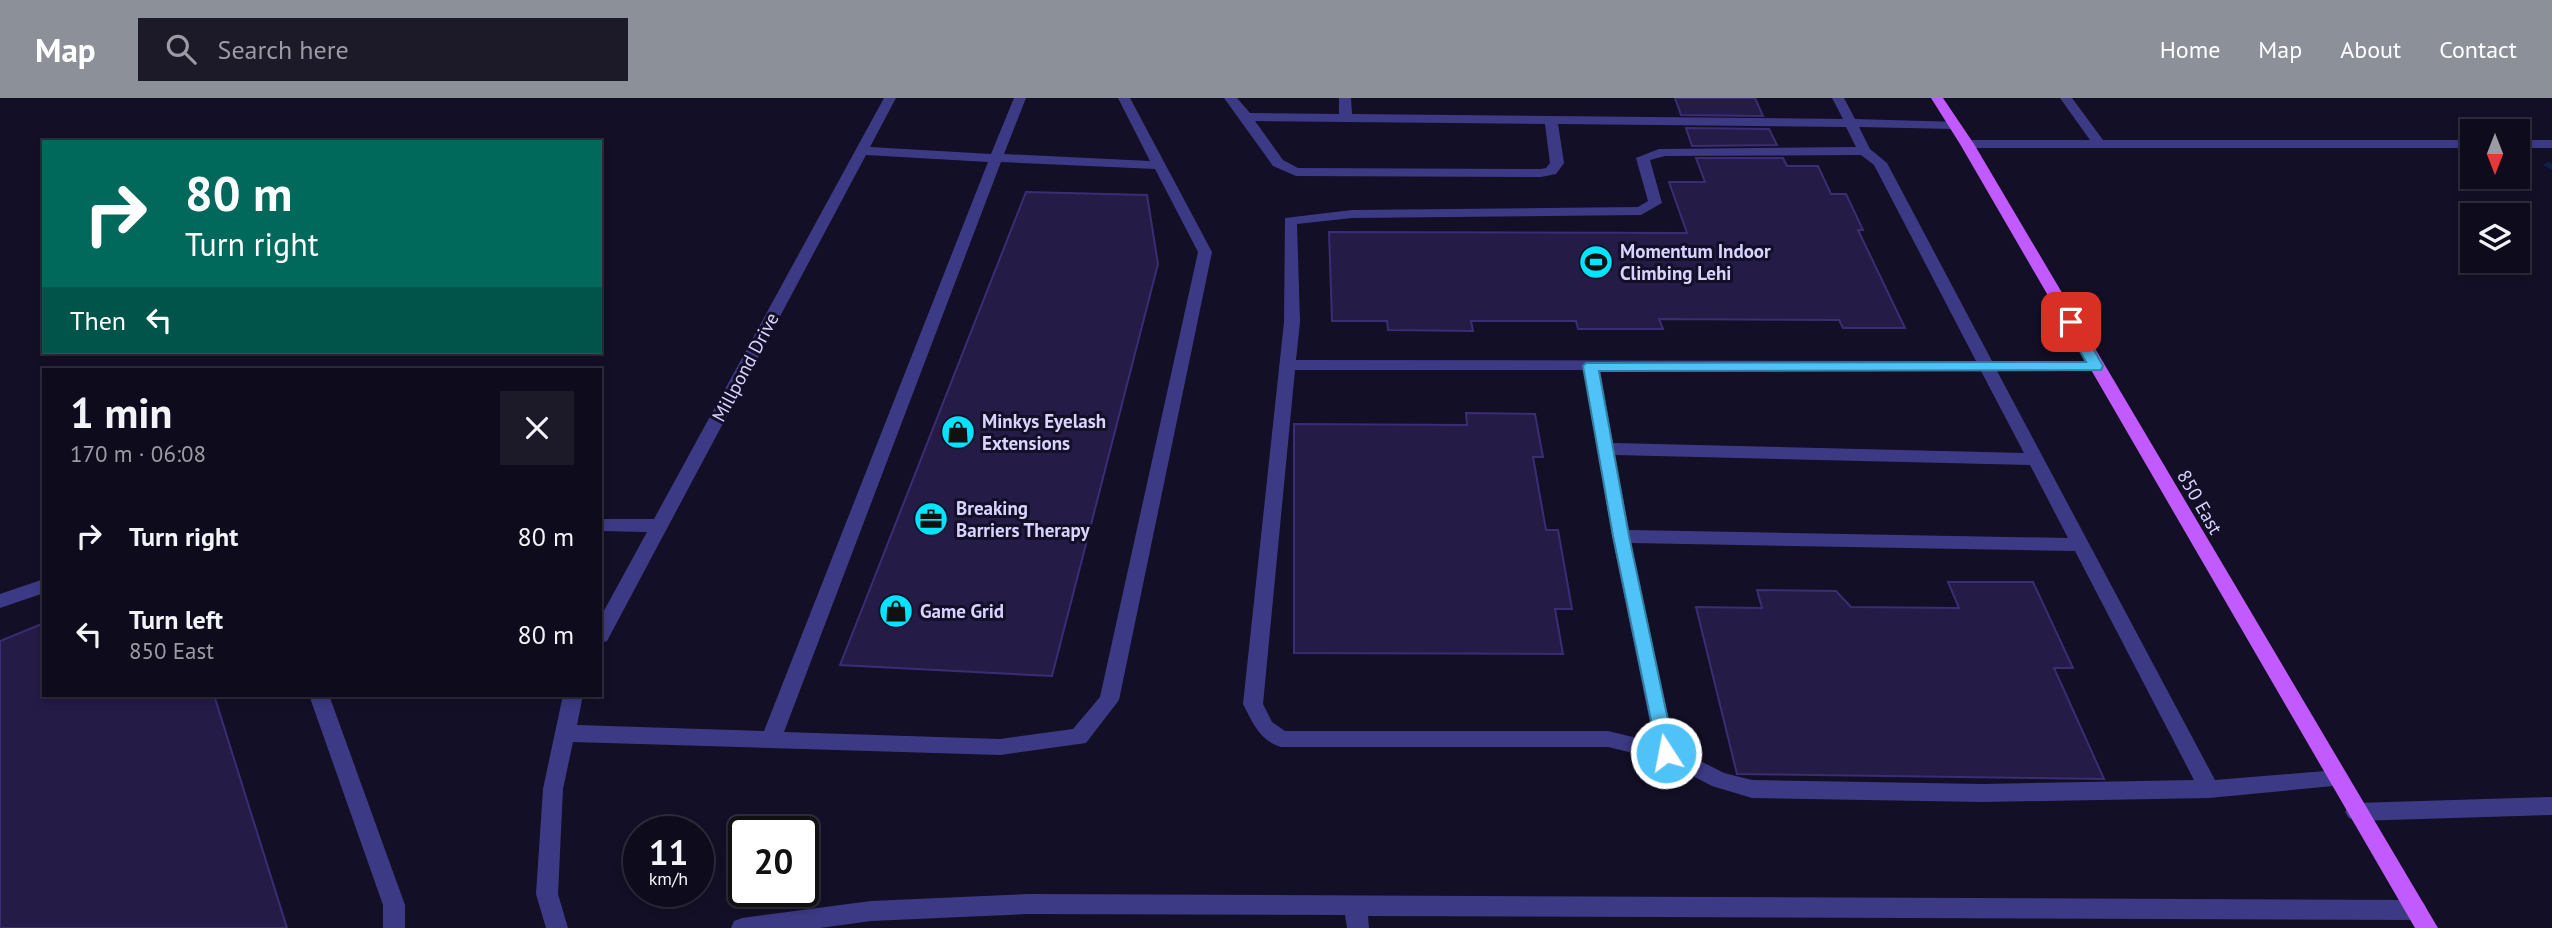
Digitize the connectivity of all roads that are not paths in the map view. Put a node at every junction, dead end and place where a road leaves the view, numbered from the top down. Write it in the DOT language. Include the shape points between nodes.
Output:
graph roads {
  1 [pos="890,98"];
  2 [pos="1020,98"];
  3 [pos="1124,98"];
  4 [pos="1230,98"];
  5 [pos="1345,98"];
  6 [pos="1838,98"];
  7 [pos="1937,98"];
  8 [pos="2066,98"];
  9 [pos="1246,117"];
  10 [pos="1346,118"];
  11 [pos="1551,120"];
  12 [pos="1851,123"];
  13 [pos="1954,125"];
  14 [pos="1967,144"];
  15 [pos="2460,144"];
  16 [pos="2530,144"];
  17 [pos="2552,144"];
  18 [pos="2100,145"];
  19 [pos="862,151"];
  20 [pos="1864,151"];
  21 [pos="996,158"];
  22 [pos="1159,164"];
  23 [pos="1288,365"];
  24 [pos="1591,366"];
  25 [pos="2096,366"];
  26 [pos="1988,368"];
  27 [pos="1606,449"];
  28 [pos="2035,459"];
  29 [pos="602,524"];
  30 [pos="660,526"];
  31 [pos="1621,536"];
  32 [pos="2081,545"];
  33 [pos="42,587"];
  34 [pos="0,601"];
  35 [pos="602,632"];
  36 [pos="320,697"];
  37 [pos="573,697"];
  38 [pos="565,733"];
  39 [pos="771,740"];
  40 [pos="1666,753"];
  41 [pos="2337,779"];
  42 [pos="2209,789"];
  43 [pos="2552,806"];
  44 [pos="2356,812"];
  45 [pos="1355,905"];
  46 [pos="2422,919"];
  47 [pos="778,925"];
  48 [pos="394,928"];
  49 [pos="557,928"];
  50 [pos="742,928"];
  51 [pos="1358,928"];
  1 -- 19 [label="street, Millpond Drive"];
  2 -- 21 [label="street"];
  3 -- 22 [label="street"];
  4 -- 9 [label="street"];
  5 -- 10 [label="street"];
  6 -- 12 [label="street"];
  7 -- 13 [label="main road, 850 East"];
  8 -- 18 [label="street"];
  9 -- 10 [label="street"];
  9 -- 11 [label="street" via="1278,163 1296,172 1551,171 1557,163"];
  10 -- 11 [label="street"];
  11 -- 12 [label="street"];
  12 -- 13 [label="street"];
  12 -- 20 [label="street"];
  13 -- 14 [label="main road, 850 East"];
  14 -- 18 [label="street"];
  14 -- 25 [label="main road, 850 East"];
  15 -- 18 [label="street"];
  16 -- 17 [label="street"];
  19 -- 21 [label="street"];
  19 -- 30 [label="street, Millpond Drive"];
  20 -- 23 [label="street" via="1664,152 1643,158 1656,203 1641,211 1352,214 1290,221"];
  20 -- 26 [label="street" via="1880,163"];
  21 -- 22 [label="street"];
  21 -- 39 [label="street"];
  22 -- 39 [label="street" via="1205,252 1109,699 1079,737 1000,747"];
  23 -- 24 [label="street"];
  23 -- 40 [label="street" via="1253,704 1265,728 1281,738 1608,738"];
  24 -- 26 [label="street"];
  24 -- 27 [label="street"];
  25 -- 26 [label="street"];
  25 -- 41 [label="main road, 850 East"];
  26 -- 28 [label="street"];
  27 -- 28 [label="street"];
  27 -- 31 [label="street"];
  28 -- 32 [label="street"];
  29 -- 30 [label="street"];
  30 -- 35 [label="street, Millpond Drive"];
  31 -- 32 [label="street"];
  31 -- 40 [label="street"];
  32 -- 42 [label="street"];
  33 -- 34 [label="street"];
  36 -- 48 [label="street" via="394,905"];
  37 -- 38 [label="street"];
  38 -- 39 [label="street"];
  38 -- 49 [label="street" via="553,789 547,894"];
  40 -- 42 [label="street" via="1719,780 1752,789 1983,793"];
  41 -- 42 [label="street"];
  41 -- 44 [label="main road, 850 East"];
  43 -- 44 [label="street"];
  44 -- 46 [label="main road, 850 East"];
  45 -- 46 [label="street"];
  45 -- 47 [label="street" via="1028,904 871,911"];
  45 -- 51 [label="street"];
  47 -- 50 [label="street"];
}
